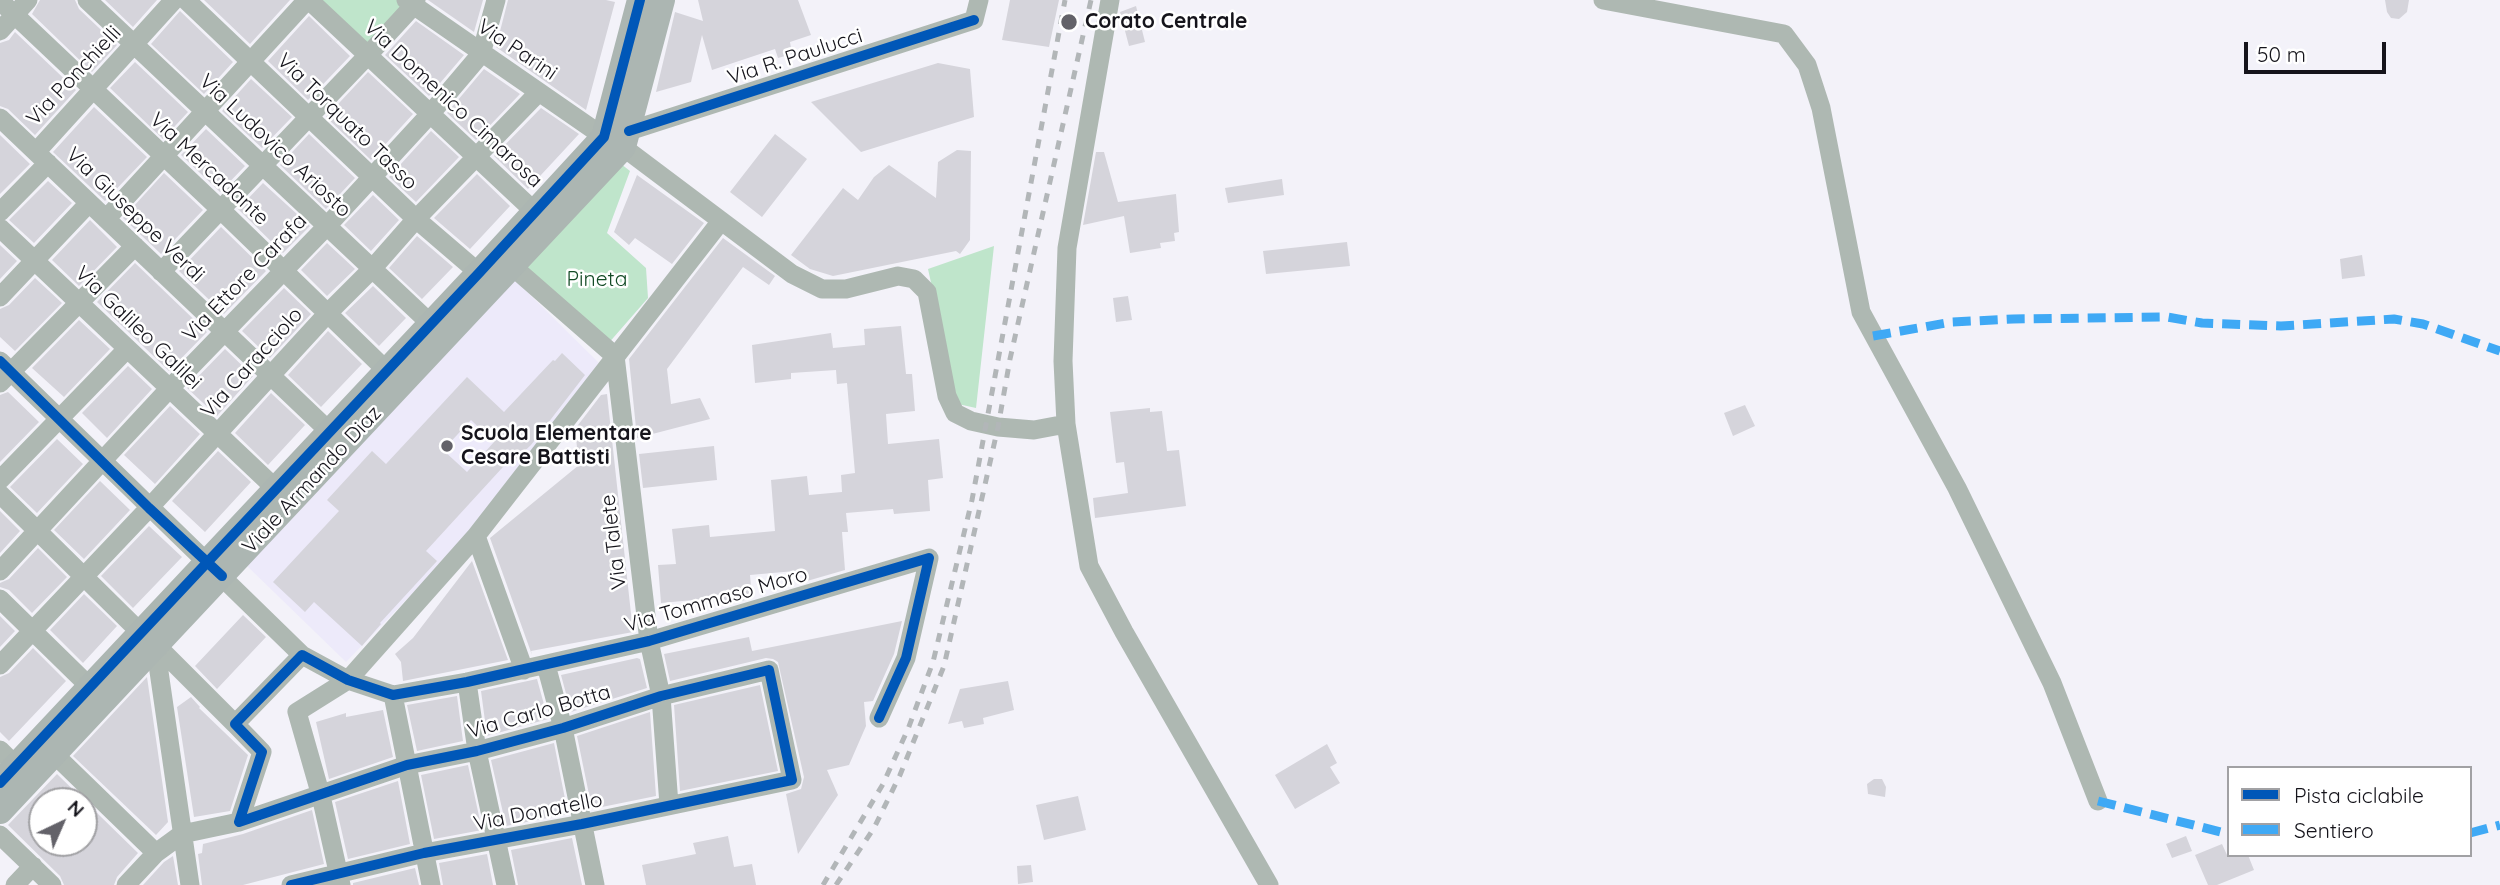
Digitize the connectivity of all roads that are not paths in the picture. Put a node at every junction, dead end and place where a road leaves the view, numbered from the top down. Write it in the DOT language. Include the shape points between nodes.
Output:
graph roads {
  1 [pos="28,0"];
  2 [pos="87,0"];
  3 [pos="174,0"];
  4 [pos="186,0"];
  5 [pos="308,0"];
  6 [pos="496,0"];
  7 [pos="640,0"];
  8 [pos="662,0"];
  9 [pos="979,0"];
  10 [pos="1110,0"];
  11 [pos="1604,0"];
  12 [pos="0,1"];
  13 [pos="412,2"];
  14 [pos="14,15"];
  15 [pos="0,31"];
  16 [pos="135,45"];
  17 [pos="369,54"];
  18 [pos="481,54"];
  19 [pos="251,62"];
  20 [pos="93,91"];
  21 [pos="539,92"];
  22 [pos="205,111"];
  23 [pos="431,113"];
  24 [pos="309,117"];
  25 [pos="0,118"];
  26 [pos="619,138"];
  27 [pos="476,155"];
  28 [pos="42,157"];
  29 [pos="163,157"];
  30 [pos="263,167"];
  31 [pos="372,177"];
  32 [pos="89,203"];
  33 [pos="221,210"];
  34 [pos="0,212"];
  35 [pos="535,212"];
  36 [pos="106,219"];
  37 [pos="416,219"];
  38 [pos="721,222"];
  39 [pos="327,226"];
  40 [pos="0,228"];
  41 [pos="135,247"];
  42 [pos="33,261"];
  43 [pos="512,266"];
  44 [pos="372,269"];
  45 [pos="282,270"];
  46 [pos="162,272"];
  47 [pos="479,273"];
  48 [pos="0,297"];
  49 [pos="78,303"];
  50 [pos="328,313"];
  51 [pos="431,324"];
  52 [pos="224,331"];
  53 [pos="127,349"];
  54 [pos="615,356"];
  55 [pos="387,371"];
  56 [pos="3,372"];
  57 [pos="271,376"];
  58 [pos="169,389"];
  59 [pos="60,419"];
  60 [pos="1066,424"];
  61 [pos="330,432"];
  62 [pos="217,435"];
  63 [pos="102,461"];
  64 [pos="0,480"];
  65 [pos="275,489"];
  66 [pos="0,494"];
  67 [pos="149,508"];
  68 [pos="38,531"];
  69 [pos="476,536"];
  70 [pos="215,569"];
  71 [pos="0,571"];
  72 [pos="84,577"];
  73 [pos="0,599"];
  74 [pos="32,631"];
  75 [pos="148,639"];
  76 [pos="649,642"];
  77 [pos="302,655"];
  78 [pos="0,664"];
  79 [pos="546,665"];
  80 [pos="524,670"];
  81 [pos="348,680"];
  82 [pos="467,682"];
  83 [pos="90,687"];
  84 [pos="393,695"];
  85 [pos="661,696"];
  86 [pos="879,718"];
  87 [pos="235,724"];
  88 [pos="563,728"];
  89 [pos="477,751"];
  90 [pos="54,754"];
  91 [pos="407,765"];
  92 [pos="5,766"];
  93 [pos="792,780"];
  94 [pos="321,796"];
  95 [pos="2098,801"];
  96 [pos="669,805"];
  97 [pos="0,811"];
  98 [pos="239,822"];
  99 [pos="582,824"];
  100 [pos="182,834"];
  101 [pos="0,835"];
  102 [pos="498,841"];
  103 [pos="156,853"];
  104 [pos="424,853"];
  105 [pos="33,866"];
  106 [pos="340,880"];
  107 [pos="15,885"];
  108 [pos="52,885"];
  109 [pos="126,885"];
  110 [pos="190,885"];
  111 [pos="292,885"];
  112 [pos="431,885"];
  113 [pos="506,885"];
  114 [pos="595,885"];
  115 [pos="1269,885"];
  1 -- 14 [label="street"];
  2 -- 16 [label="street, Via Ludovico Ariosto"];
  3 -- 16 [label="street, Via Ponchielli"];
  4 -- 19 [label="street, Via Torquato Tasso"];
  5 -- 17 [label="street, Via Domenico Cimarosa"];
  5 -- 19 [label="street"];
  6 -- 18 [label="street, Via Ettore Carafa"];
  7 -- 26 [label="main road"];
  8 -- 26 [label="main road"];
  9 -- 26 [label="street, Via R. Paulucci" via="974,20"];
  10 -- 60 [label="street" via="1066,248"];
  11 -- 95 [label="street" via="1784,34 1807,65 1821,108 1861,312 1956,488 2052,682"];
  12 -- 14 [label="street, Via Mercadante"];
  13 -- 17 [label="street"];
  13 -- 18 [label="street, Via Parini"];
  14 -- 15 [label="street"];
  14 -- 20 [label="street, Via Mercadante"];
  16 -- 20 [label="street, Via Ponchielli"];
  16 -- 22 [label="street, Via Ludovico Ariosto"];
  17 -- 23 [label="street, Via Domenico Cimarosa"];
  17 -- 24 [label="street"];
  18 -- 21 [label="street, Via Parini"];
  18 -- 23 [label="street, Via Ettore Carafa"];
  19 -- 22 [label="street"];
  19 -- 24 [label="street, Via Torquato Tasso"];
  20 -- 28 [label="street, Via Ponchielli"];
  20 -- 29 [label="street, Via Mercadante"];
  21 -- 26 [label="street, Via Parini"];
  21 -- 27 [label="street, Via Caracciolo"];
  22 -- 29 [label="street"];
  22 -- 30 [label="street, Via Ludovico Ariosto"];
  23 -- 27 [label="street, Via Domenico Cimarosa"];
  23 -- 31 [label="street, Via Ettore Carafa"];
  24 -- 30 [label="street"];
  24 -- 31 [label="street, Via Torquato Tasso"];
  25 -- 28 [label="street, Via Giuseppe Verdi"];
  26 -- 35 [label="main road"];
  26 -- 38 [label="street, Via Parini"];
  26 -- 43 [label="main road, Viale Armando Diaz"];
  27 -- 35 [label="street, Via Domenico Cimarosa"];
  27 -- 37 [label="street, Via Caracciolo"];
  28 -- 32 [label="street, Via Giuseppe Verdi"];
  28 -- 34 [label="street, Via Ponchielli"];
  29 -- 33 [label="street, Via Mercadante"];
  29 -- 36 [label="street"];
  30 -- 33 [label="street"];
  30 -- 39 [label="street, Via Ludovico Ariosto"];
  31 -- 37 [label="street, Via Torquato Tasso"];
  31 -- 39 [label="street, Via Ettore Carafa"];
  32 -- 36 [label="street, Via Giuseppe Verdi"];
  32 -- 42 [label="street"];
  33 -- 45 [label="street, Via Mercadante"];
  33 -- 46 [label="street"];
  35 -- 47 [label="main road"];
  36 -- 41 [label="street, Via Giuseppe Verdi"];
  37 -- 44 [label="street, Via Caracciolo"];
  37 -- 47 [label="street, Via Torquato Tasso"];
  38 -- 54 [label="street"];
  38 -- 60 [label="street, Via Parini" via="792,274 822,289 846,289 898,276 914,279 927,292 947,396 955,413 998,427 1034,430"];
  39 -- 44 [label="street, Via Ludovico Ariosto"];
  39 -- 45 [label="street, Via Ettore Carafa"];
  40 -- 42 [label="street, Via Galileo Galilei"];
  41 -- 46 [label="street, Via Giuseppe Verdi"];
  41 -- 49 [label="street"];
  42 -- 48 [label="street"];
  42 -- 49 [label="street, Via Galileo Galilei"];
  43 -- 54 [label="street"];
  43 -- 70 [label="main road, Viale Armando Diaz"];
  44 -- 50 [label="street, Via Caracciolo"];
  44 -- 51 [label="street, Via Ludovico Ariosto"];
  45 -- 50 [label="street, Via Mercadante"];
  45 -- 52 [label="street, Via Ettore Carafa"];
  46 -- 52 [label="street, Via Giuseppe Verdi"];
  47 -- 51 [label="main road"];
  49 -- 53 [label="street, Via Galileo Galilei"];
  49 -- 56 [label="street"];
  50 -- 55 [label="street, Via Mercadante"];
  50 -- 57 [label="street, Via Caracciolo"];
  51 -- 55 [label="main road"];
  52 -- 57 [label="street, Via Giuseppe Verdi"];
  52 -- 58 [label="street, Via Ettore Carafa"];
  53 -- 58 [label="street, Via Galileo Galilei"];
  53 -- 59 [label="street"];
  54 -- 69 [label="street"];
  54 -- 76 [label="street, Via Talete"];
  55 -- 61 [label="main road"];
  56 -- 59 [label="street, Via Tommaso Moro"];
  57 -- 61 [label="street, Via Giuseppe Verdi"];
  57 -- 62 [label="street, Via Caracciolo"];
  58 -- 62 [label="street, Via Galileo Galilei"];
  58 -- 63 [label="street, Via Ettore Carafa"];
  59 -- 63 [label="street, Via Tommaso Moro"];
  59 -- 64 [label="street"];
  60 -- 115 [label="street" via="1089,566"];
  61 -- 65 [label="main road"];
  62 -- 65 [label="street, Via Galileo Galilei"];
  62 -- 67 [label="street, Via Caracciolo"];
  63 -- 67 [label="street, Via Tommaso Moro"];
  63 -- 68 [label="street, Via Ettore Carafa"];
  65 -- 70 [label="main road"];
  66 -- 68 [label="street"];
  67 -- 70 [label="street, Via Tommaso Moro"];
  67 -- 72 [label="street, Via Caracciolo"];
  68 -- 71 [label="street, Via Ettore Carafa"];
  68 -- 72 [label="street"];
  69 -- 80 [label="street"];
  69 -- 81 [label="street"];
  70 -- 75 [label="main road"];
  70 -- 77 [label="street, Via Tommaso Moro"];
  72 -- 74 [label="street, Via Caracciolo"];
  72 -- 75 [label="street"];
  73 -- 74 [label="street"];
  74 -- 78 [label="street, Via Caracciolo"];
  74 -- 83 [label="street"];
  75 -- 83 [label="main road"];
  75 -- 87 [label="street"];
  75 -- 90 [label="main road"];
  75 -- 100 [label="street"];
  76 -- 79 [label="street, Via Tommaso Moro"];
  76 -- 85 [label="street, Via Talete"];
  76 -- 86 [label="street, Via Tommaso Moro" via="929,558 905,657"];
  77 -- 81 [label="street, Via Tommaso Moro"];
  77 -- 87 [label="street"];
  79 -- 80 [label="street, Via Tommaso Moro"];
  79 -- 88 [label="street"];
  80 -- 82 [label="street, Via Tommaso Moro"];
  81 -- 84 [label="street, Via Tommaso Moro"];
  81 -- 94 [label="street" via="297,712"];
  82 -- 84 [label="street, Via Tommaso Moro"];
  82 -- 89 [label="street"];
  83 -- 92 [label="main road"];
  84 -- 91 [label="street"];
  85 -- 88 [label="street, Via Carlo Botta"];
  85 -- 93 [label="street, Via Carlo Botta" via="769,670"];
  85 -- 96 [label="street, Via Talete"];
  87 -- 98 [label="street" via="262,752"];
  88 -- 89 [label="street, Via Carlo Botta"];
  88 -- 99 [label="street"];
  89 -- 91 [label="street, Via Carlo Botta"];
  89 -- 102 [label="street"];
  90 -- 97 [label="main road"];
  90 -- 103 [label="street"];
  91 -- 94 [label="street, Via Carlo Botta"];
  91 -- 104 [label="street"];
  93 -- 96 [label="street, Via Donatello"];
  94 -- 98 [label="street, Via Carlo Botta"];
  94 -- 106 [label="street"];
  96 -- 99 [label="street, Via Donatello"];
  98 -- 100 [label="street, Via Carlo Botta"];
  99 -- 102 [label="street, Via Donatello"];
  99 -- 114 [label="street"];
  100 -- 103 [label="street"];
  100 -- 110 [label="street"];
  101 -- 105 [label="street"];
  102 -- 104 [label="street, Via Donatello"];
  102 -- 113 [label="street"];
  103 -- 109 [label="street"];
  104 -- 106 [label="street, Via Donatello"];
  104 -- 112 [label="street"];
  105 -- 107 [label="street"];
  105 -- 108 [label="street"];
  106 -- 111 [label="street, Via Donatello"];
}
